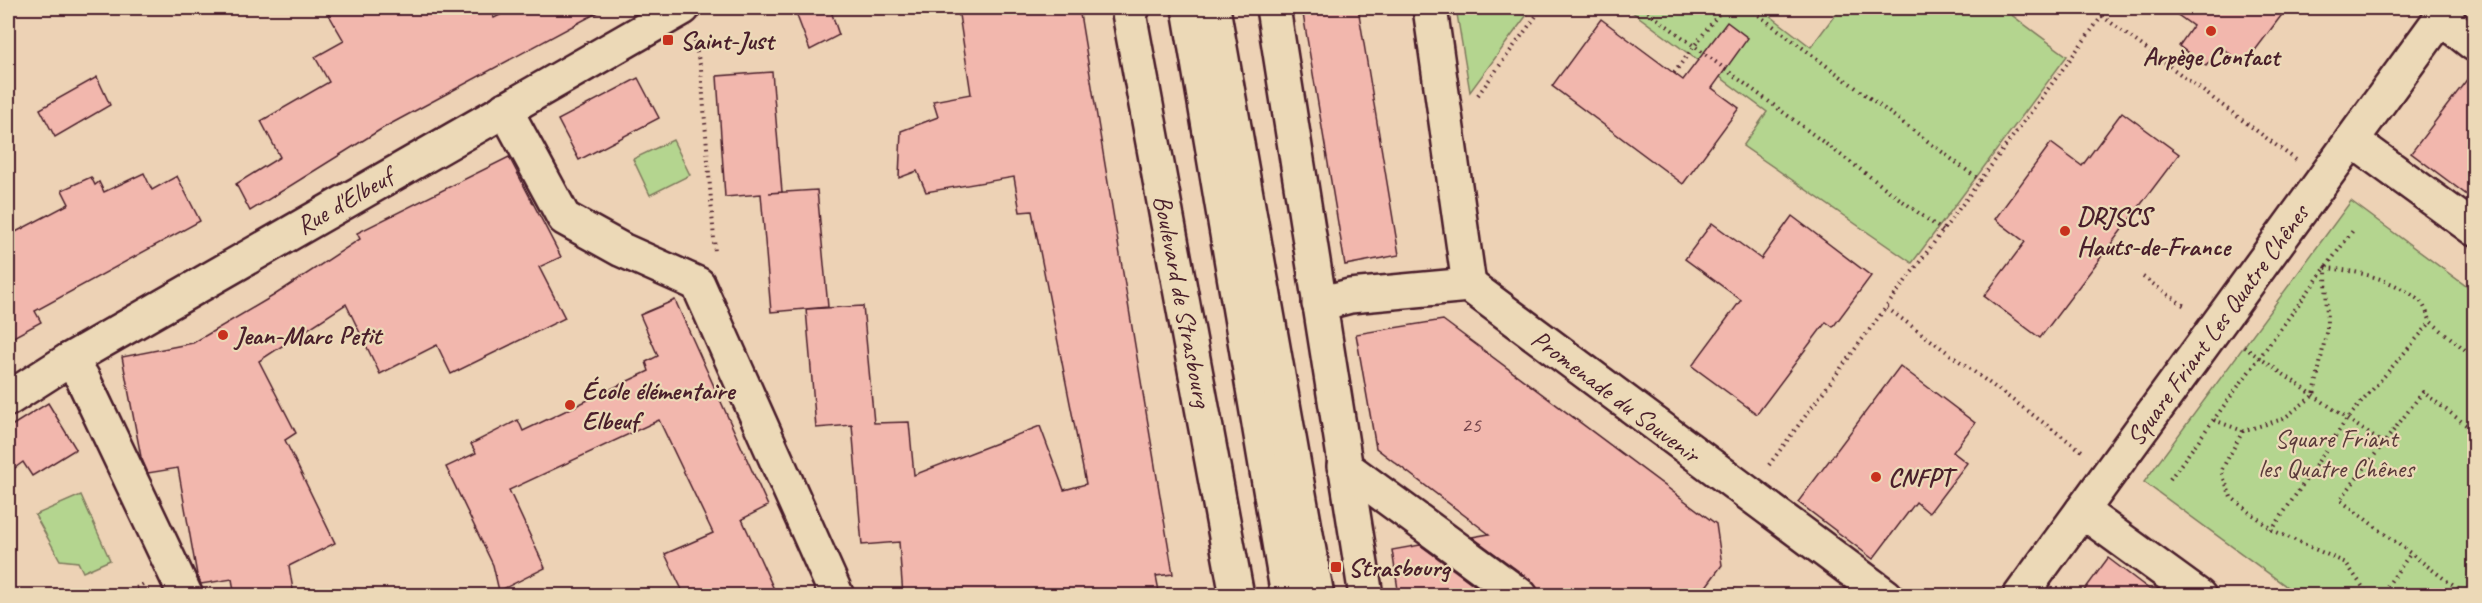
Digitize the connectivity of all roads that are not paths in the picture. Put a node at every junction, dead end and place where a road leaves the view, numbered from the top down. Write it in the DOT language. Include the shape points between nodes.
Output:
graph roads {
  1 [pos="683,8"];
  2 [pos="1133,8"];
  3 [pos="1189,8"];
  4 [pos="1213,8"];
  5 [pos="1273,8"];
  6 [pos="1430,8"];
  7 [pos="2445,13"];
  8 [pos="2475,44"];
  9 [pos="505,109"];
  10 [pos="2352,140"];
  11 [pos="2475,229"];
  12 [pos="1469,285"];
  13 [pos="1319,304"];
  14 [pos="69,360"];
  15 [pos="8,399"];
  16 [pos="1344,466"];
  17 [pos="2082,511"];
  18 [pos="186,596"];
  19 [pos="837,596"];
  20 [pos="1238,596"];
  21 [pos="1288,596"];
  22 [pos="1317,596"];
  23 [pos="1366,596"];
  24 [pos="1521,596"];
  25 [pos="1886,596"];
  26 [pos="2020,596"];
  27 [pos="2199,596"];
  1 -- 9 [label="street, Rue d'Elbeuf"];
  2 -- 20 [label="street, Boulevard de Strasbourg" via="1129,13"];
  3 -- 21 [label="street, Boulevard de Strasbourg"];
  4 -- 22 [label="street"];
  5 -- 13 [label="street"];
  6 -- 12 [label="street"];
  7 -- 8 [label="street, Square Friant Les Quatre Chênes"];
  7 -- 10 [label="street, Square Friant Les Quatre Chênes"];
  9 -- 14 [label="street, Rue d'Elbeuf"];
  9 -- 19 [label="street" via="564,218 622,250 698,284"];
  10 -- 11 [label="street"];
  10 -- 17 [label="street, Square Friant Les Quatre Chênes"];
  12 -- 13 [label="street" via="1350,296"];
  12 -- 25 [label="street, Promenade du Souvenir"];
  13 -- 16 [label="street"];
  14 -- 15 [label="street, Rue d'Elbeuf"];
  14 -- 18 [label="street" via="98,408"];
  16 -- 23 [label="street"];
  16 -- 24 [label="street"];
  17 -- 26 [label="street, Square Friant Les Quatre Chênes"];
  17 -- 27 [label="street"];
}
